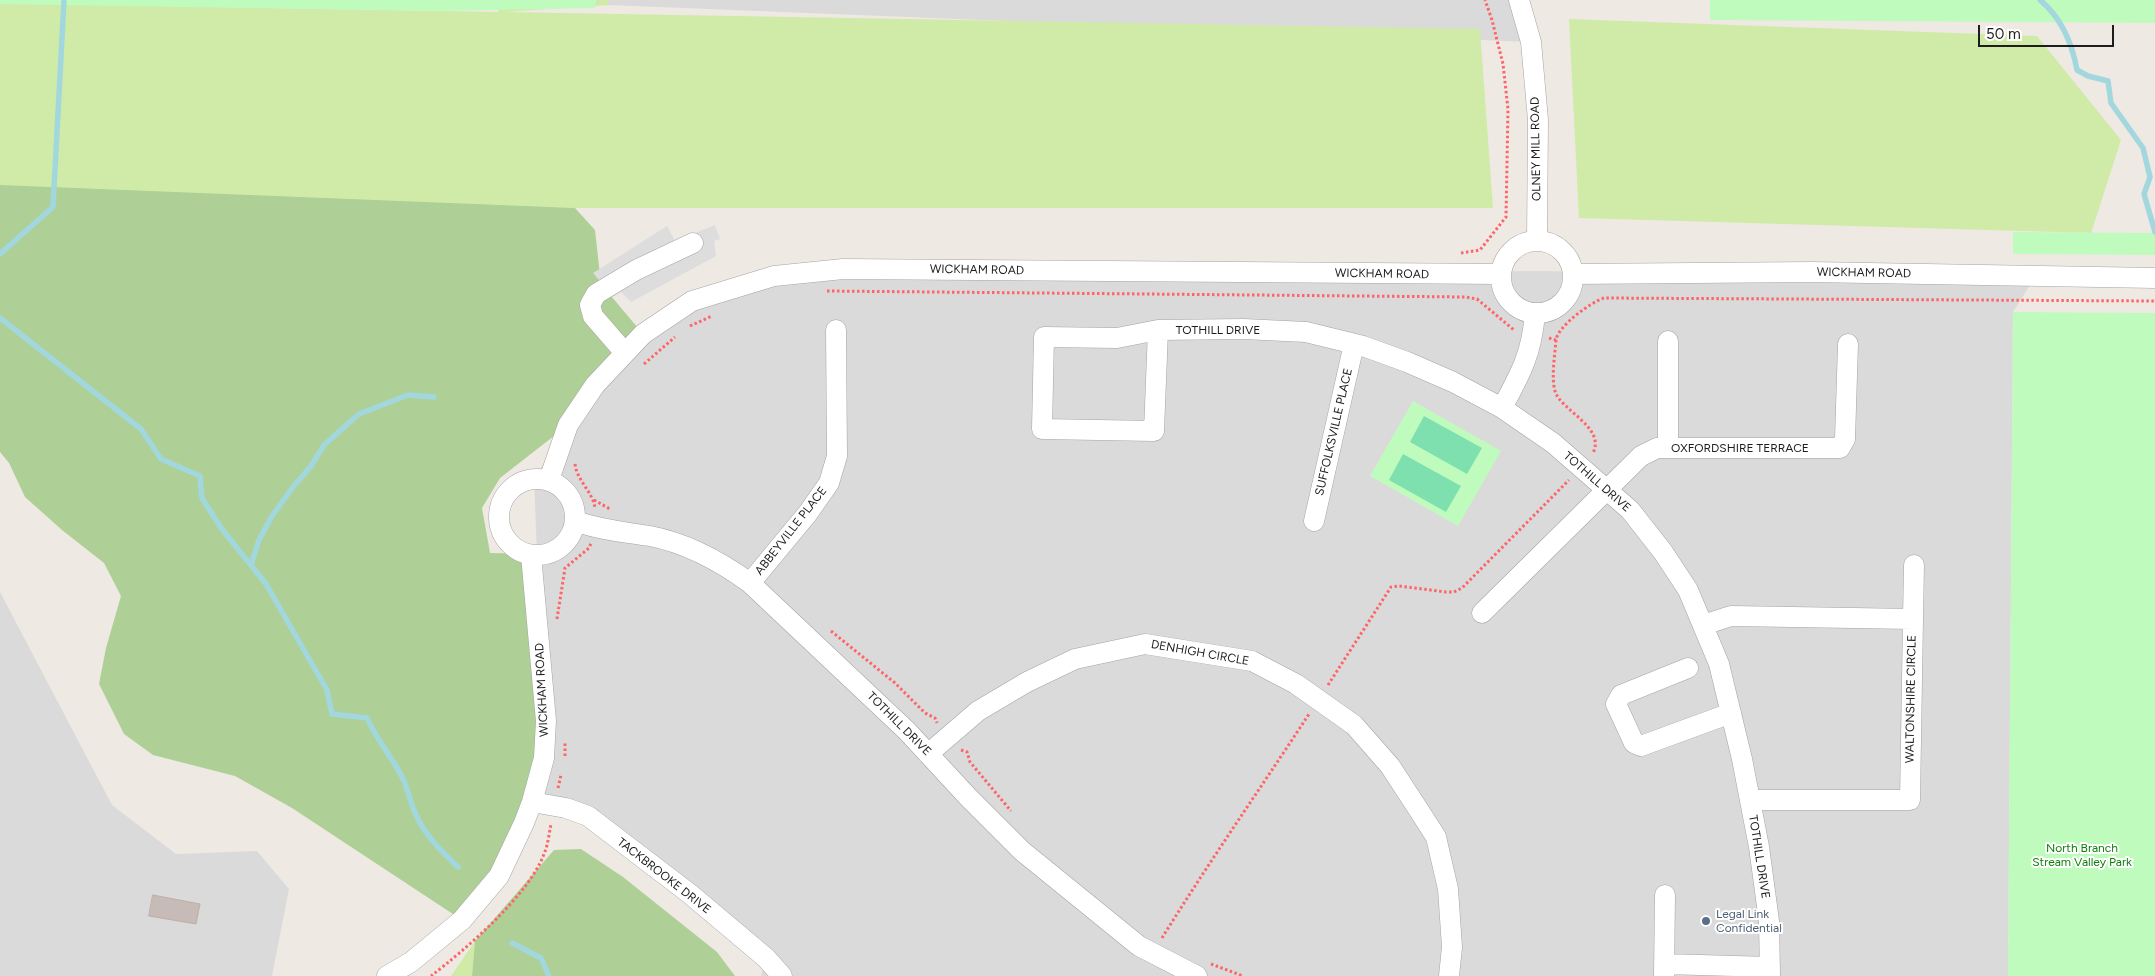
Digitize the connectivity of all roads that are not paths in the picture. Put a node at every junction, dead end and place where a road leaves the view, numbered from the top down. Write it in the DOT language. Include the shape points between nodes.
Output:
graph roads {
  1 [pos="1518,0"];
  2 [pos="1537,240"];
  3 [pos="693,243"];
  4 [pos="1501,274"];
  5 [pos="1573,274"];
  6 [pos="2155,278"];
  7 [pos="1535,313"];
  8 [pos="836,330"];
  9 [pos="1158,330"];
  10 [pos="1668,341"];
  11 [pos="1354,344"];
  12 [pos="1848,344"];
  13 [pos="625,353"];
  14 [pos="1502,408"];
  15 [pos="1668,447"];
  16 [pos="549,480"];
  17 [pos="1607,489"];
  18 [pos="575,521"];
  19 [pos="1314,521"];
  20 [pos="531,555"];
  21 [pos="1914,566"];
  22 [pos="750,583"];
  23 [pos="1482,613"];
  24 [pos="1913,619"];
  25 [pos="1703,626"];
  26 [pos="1688,668"];
  27 [pos="1731,713"];
  28 [pos="928,754"];
  29 [pos="1750,800"];
  30 [pos="532,802"];
  31 [pos="1665,895"];
  32 [pos="1664,970"];
  33 [pos="1770,971"];
  34 [pos="388,976"];
  35 [pos="782,976"];
  36 [pos="1197,976"];
  37 [pos="1449,976"];
  1 -- 2 [label="street, OLNEY MILL ROAD" via="1530,42 1538,120"];
  2 -- 4 [label="street" via="1512,250 1504,261"];
  2 -- 5 [label="street" via="1562,250 1570,261"];
  3 -- 13 [label="street" via="636,270 596,294 590,306 593,316"];
  4 -- 7 [label="street" via="1506,296 1514,305"];
  4 -- 13 [label="street, WICKHAM ROAD" via="842,269 774,276 692,301 643,334"];
  5 -- 6 [label="street, WICKHAM ROAD" via="1810,272"];
  5 -- 7 [label="street" via="1572,286 1558,306"];
  7 -- 14 [label="street" via="1532,344 1524,367"];
  8 -- 22 [label="street, ABBEYVILLE PLACE" via="837,456 829,483"];
  9 -- 9 [label="street, TOTHILL DRIVE" via="1154,431 1042,429 1044,337 1117,338"];
  9 -- 11 [label="street, TOTHILL DRIVE" via="1306,332"];
  10 -- 15 [label="street"];
  11 -- 14 [label="street, TOTHILL DRIVE" via="1407,362"];
  11 -- 19 [label="street, SUFFOLKSVILLE PLACE"];
  12 -- 15 [label="street, OXFORDSHIRE TERRACE" via="1845,439 1840,448"];
  13 -- 16 [label="street, WICKHAM ROAD" via="595,385 568,424"];
  14 -- 17 [label="street, TOTHILL DRIVE" via="1553,443"];
  15 -- 17 [label="street, OXFORDSHIRE TERRACE" via="1657,448 1642,456"];
  16 -- 18 [label="street" via="570,496"];
  16 -- 20 [label="street" via="535,478 521,482 502,501 499,515 507,541"];
  17 -- 23 [label="street, OXFORDSHIRE TERRACE"];
  17 -- 25 [label="street, TOTHILL DRIVE" via="1630,510 1662,552 1688,590"];
  18 -- 20 [label="street" via="570,536 560,547 546,554"];
  18 -- 22 [label="street, TOTHILL DRIVE" via="675,543 716,561"];
  20 -- 30 [label="street, WICKHAM ROAD" via="546,721 544,758"];
  21 -- 24 [label="street"];
  22 -- 28 [label="street, TOTHILL DRIVE" via="908,730"];
  24 -- 25 [label="street, WALTONSHIRE CIRCLE" via="1730,616"];
  24 -- 29 [label="street, WALTONSHIRE CIRCLE" via="1910,800"];
  25 -- 27 [label="street, TOTHILL DRIVE" via="1720,664"];
  26 -- 27 [label="street" via="1621,695 1616,704 1634,743 1641,746"];
  27 -- 29 [label="street, TOTHILL DRIVE"];
  28 -- 36 [label="street, TOTHILL DRIVE" via="1022,851 1139,946"];
  28 -- 37 [label="street, DENHIGH CIRCLE" via="978,711 1075,659 1145,644 1252,661 1296,684 1354,725 1390,766 1436,837 1448,889 1452,947"];
  29 -- 33 [label="street, TOTHILL DRIVE" via="1769,921"];
  30 -- 34 [label="street, WICKHAM ROAD" via="499,876 462,920 411,962"];
  30 -- 35 [label="street, TACKBROOKE DRIVE" via="588,816 690,894 766,958"];
  31 -- 32 [label="street"];
  32 -- 33 [label="street"];
}
